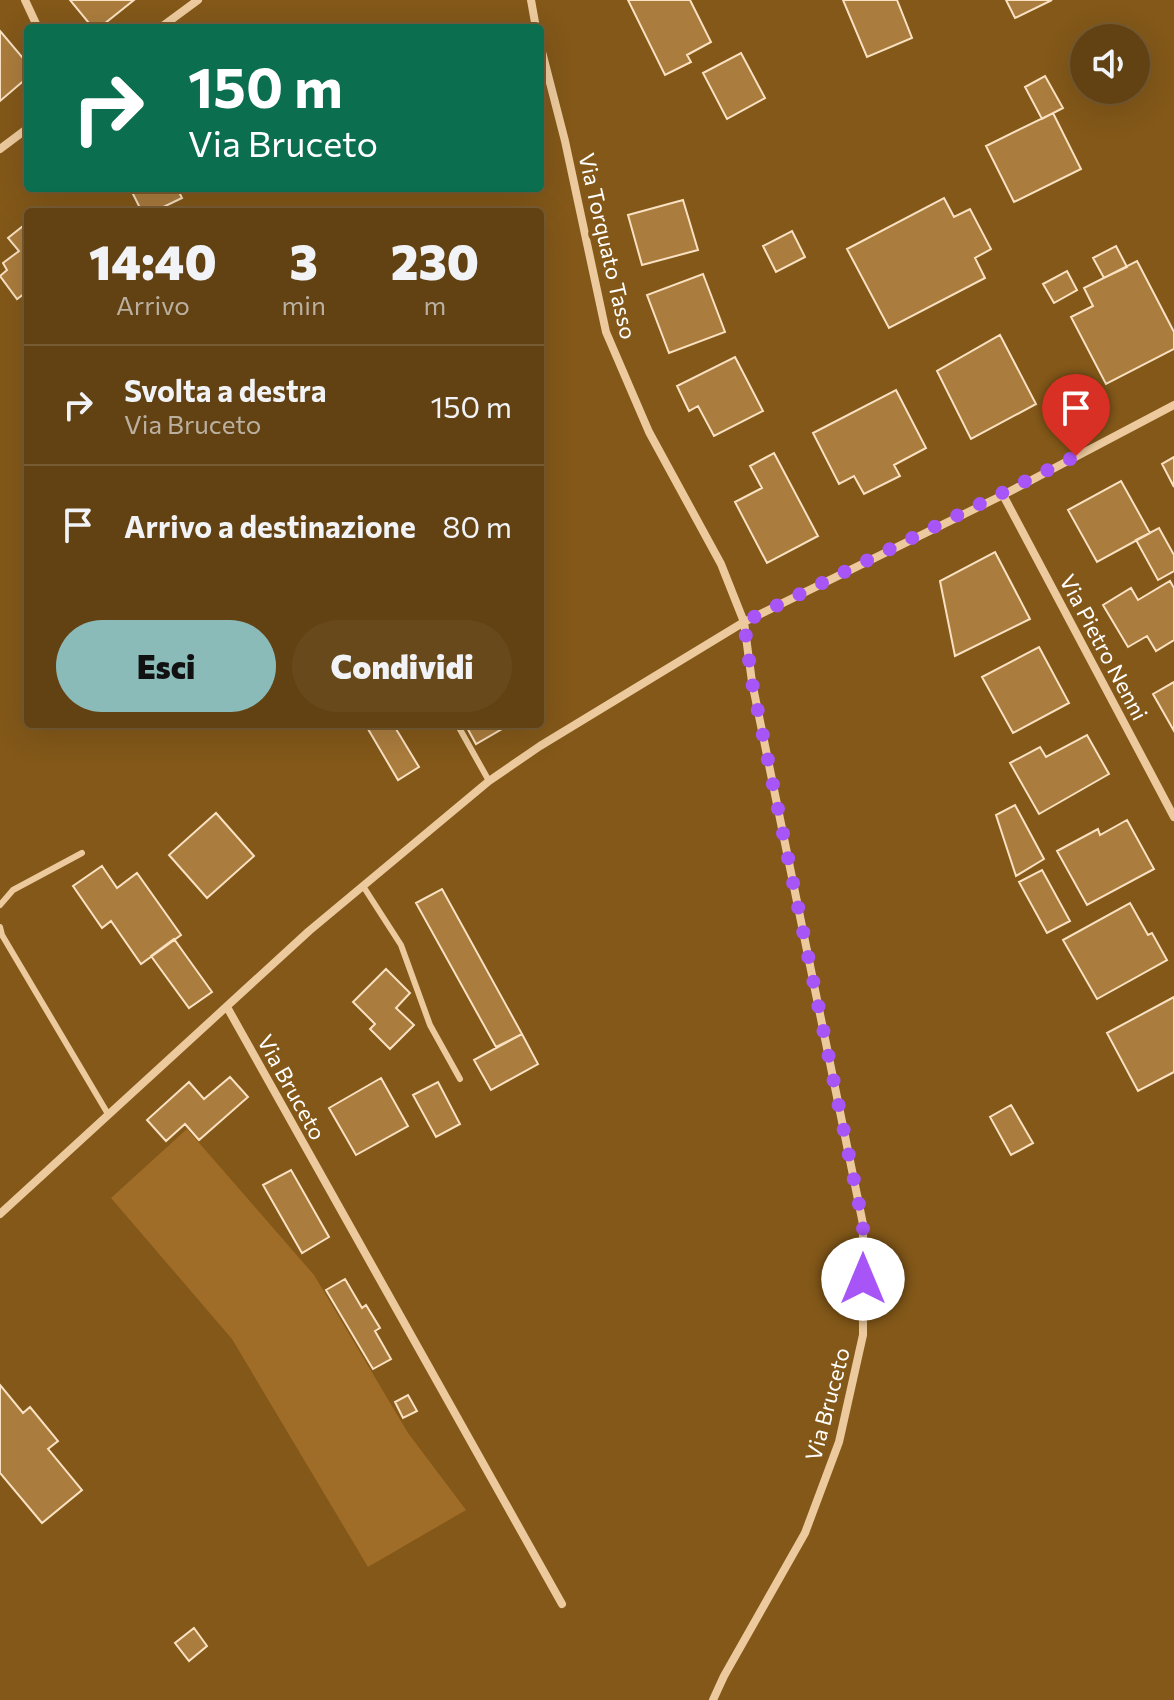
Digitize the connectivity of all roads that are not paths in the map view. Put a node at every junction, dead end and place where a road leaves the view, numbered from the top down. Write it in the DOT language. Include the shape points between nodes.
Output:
graph roads {
  1 [pos="25,0"];
  2 [pos="198,0"];
  3 [pos="531,0"];
  4 [pos="36,24"];
  5 [pos="165,24"];
  6 [pos="535,24"];
  7 [pos="544,60"];
  8 [pos="24,131"];
  9 [pos="0,149"];
  10 [pos="1174,405"];
  11 [pos="1003,495"];
  12 [pos="744,622"];
  13 [pos="459,728"];
  14 [pos="489,781"];
  15 [pos="1174,817"];
  16 [pos="82,853"];
  17 [pos="363,886"];
  18 [pos="0,905"];
  19 [pos="0,927"];
  20 [pos="227,1007"];
  21 [pos="460,1079"];
  22 [pos="108,1114"];
  23 [pos="0,1214"];
  24 [pos="562,1604"];
  25 [pos="713,1700"];
  1 -- 4 [label="street"];
  2 -- 5 [label="street"];
  3 -- 6 [label="street"];
  7 -- 12 [label="street, Via Torquato Tasso" via="606,332 649,432 721,564"];
  8 -- 9 [label="street"];
  10 -- 11 [label="street"];
  11 -- 12 [label="street"];
  11 -- 15 [label="street, Via Pietro Nenni"];
  12 -- 14 [label="street"];
  12 -- 25 [label="street, Via Bruceto" via="863,1224 863,1335 839,1442 805,1533"];
  13 -- 14 [label="lane"];
  14 -- 17 [label="street"];
  16 -- 18 [label="lane" via="13,890"];
  17 -- 20 [label="street"];
  17 -- 21 [label="lane" via="401,945 430,1025"];
  19 -- 22 [label="lane"];
  20 -- 22 [label="street"];
  20 -- 24 [label="street, Via Bruceto"];
  22 -- 23 [label="street"];
}
